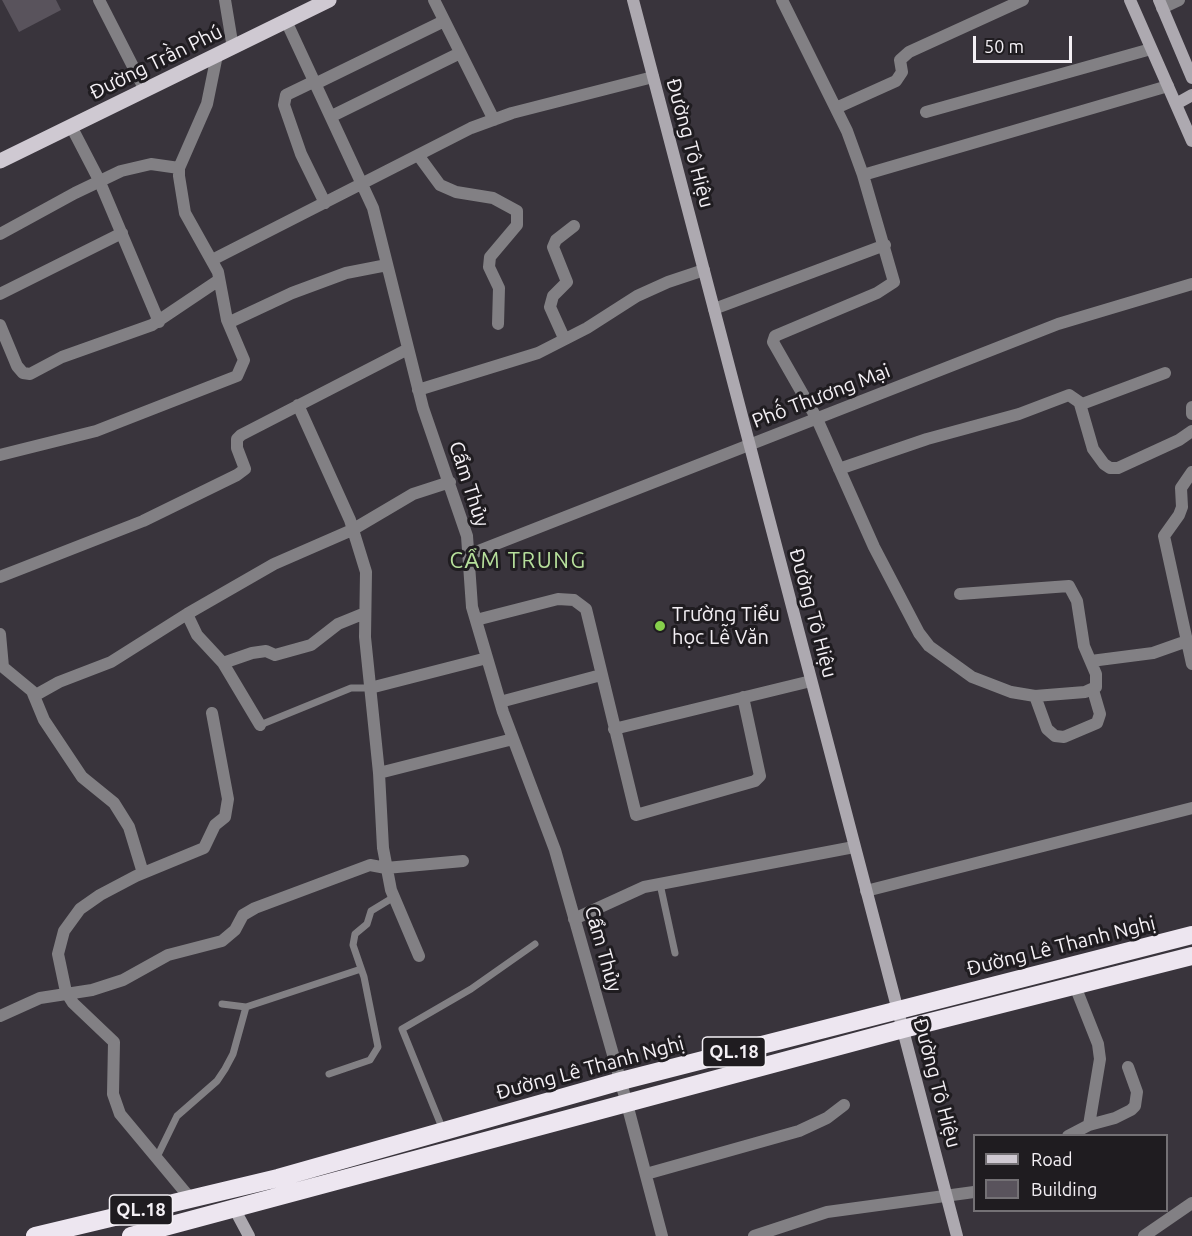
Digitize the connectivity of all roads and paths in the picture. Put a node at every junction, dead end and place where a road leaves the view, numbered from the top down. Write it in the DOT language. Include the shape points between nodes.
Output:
graph roads {
  1 [pos="99,0"];
  2 [pos="225,0"];
  3 [pos="329,0"];
  4 [pos="434,0"];
  5 [pos="633,0"];
  6 [pos="782,0"];
  7 [pos="1023,0"];
  8 [pos="1130,0"];
  9 [pos="1179,0"];
  10 [pos="1160,4"];
  11 [pos="997,5"];
  12 [pos="444,21"];
  13 [pos="286,23"];
  14 [pos="233,48"];
  15 [pos="1151,49"];
  16 [pos="460,53"];
  17 [pos="217,56"];
  18 [pos="653,76"];
  19 [pos="1192,78"];
  20 [pos="316,82"];
  21 [pos="1168,86"];
  22 [pos="145,90"];
  23 [pos="1192,95"];
  24 [pos="1176,104"];
  25 [pos="836,108"];
  26 [pos="926,112"];
  27 [pos="332,116"];
  28 [pos="494,120"];
  29 [pos="71,126"];
  30 [pos="1192,141"];
  31 [pos="418,155"];
  32 [pos="0,161"];
  33 [pos="179,168"];
  34 [pos="863,175"];
  35 [pos="99,180"];
  36 [pos="362,183"];
  37 [pos="325,203"];
  38 [pos="574,226"];
  39 [pos="122,233"];
  40 [pos="0,234"];
  41 [pos="885,244"];
  42 [pos="212,261"];
  43 [pos="387,265"];
  44 [pos="704,270"];
  45 [pos="219,280"];
  46 [pos="1192,284"];
  47 [pos="0,294"];
  48 [pos="714,309"];
  49 [pos="159,322"];
  50 [pos="230,322"];
  51 [pos="498,324"];
  52 [pos="0,325"];
  53 [pos="564,338"];
  54 [pos="408,349"];
  55 [pos="1165,373"];
  56 [pos="418,390"];
  57 [pos="1080,404"];
  58 [pos="298,405"];
  59 [pos="1192,407"];
  60 [pos="1192,414"];
  61 [pos="817,419"];
  62 [pos="1192,431"];
  63 [pos="749,444"];
  64 [pos="0,455"];
  65 [pos="839,469"];
  66 [pos="1192,472"];
  67 [pos="450,482"];
  68 [pos="352,530"];
  69 [pos="468,555"];
  70 [pos="0,577"];
  71 [pos="960,594"];
  72 [pos="365,613"];
  73 [pos="187,614"];
  74 [pos="476,620"];
  75 [pos="0,634"];
  76 [pos="1187,641"];
  77 [pos="1,658"];
  78 [pos="487,658"];
  79 [pos="1091,661"];
  80 [pos="222,663"];
  81 [pos="1192,664"];
  82 [pos="601,675"];
  83 [pos="811,681"];
  84 [pos="370,688"];
  85 [pos="1093,690"];
  86 [pos="34,696"];
  87 [pos="1035,696"];
  88 [pos="743,698"];
  89 [pos="500,702"];
  90 [pos="212,713"];
  91 [pos="260,725"];
  92 [pos="614,729"];
  93 [pos="513,739"];
  94 [pos="379,773"];
  95 [pos="1192,808"];
  96 [pos="854,847"];
  97 [pos="463,861"];
  98 [pos="386,868"];
  99 [pos="144,873"];
  100 [pos="660,884"];
  101 [pos="866,891"];
  102 [pos="394,897"];
  103 [pos="574,919"];
  104 [pos="1192,935"];
  105 [pos="536,944"];
  106 [pos="675,953"];
  107 [pos="419,956"];
  108 [pos="1192,956"];
  109 [pos="361,969"];
  110 [pos="1075,986"];
  111 [pos="66,992"];
  112 [pos="222,1004"];
  113 [pos="246,1007"];
  114 [pos="898,1010"];
  115 [pos="0,1016"];
  116 [pos="903,1029"];
  117 [pos="1128,1067"];
  118 [pos="329,1074"];
  119 [pos="621,1082"];
  120 [pos="627,1104"];
  121 [pos="844,1105"];
  122 [pos="1089,1125"];
  123 [pos="444,1131"];
  124 [pos="1072,1134"];
  125 [pos="156,1157"];
  126 [pos="646,1174"];
  127 [pos="973,1192"];
  128 [pos="947,1195"];
  129 [pos="190,1198"];
  130 [pos="1192,1203"];
  131 [pos="243,1208"];
  132 [pos="1151,1234"];
  133 [pos="34,1236"];
  134 [pos="131,1236"];
  135 [pos="249,1236"];
  136 [pos="662,1236"];
  137 [pos="754,1236"];
  138 [pos="957,1236"];
  1 -- 22 [label="street"];
  2 -- 14 [label="street"];
  3 -- 13 [label="main road, Đường Trần Phú"];
  4 -- 12 [label="street"];
  5 -- 18 [label="street, Đường Tô Hiệu"];
  6 -- 25 [label="street"];
  7 -- 11 [label="street"];
  8 -- 15 [label="street"];
  9 -- 10 [label="street"];
  10 -- 19 [label="street"];
  11 -- 25 [label="street" via="909,52 900,60 902,72 896,81"];
  12 -- 16 [label="street"];
  12 -- 20 [label="street"];
  13 -- 14 [label="main road, Đường Trần Phú"];
  13 -- 20 [label="street, Cẩm Thủy"];
  14 -- 17 [label="main road, Đường Trần Phú"];
  15 -- 21 [label="street"];
  15 -- 26 [label="street"];
  16 -- 27 [label="street"];
  16 -- 28 [label="street"];
  17 -- 22 [label="main road, Đường Trần Phú"];
  17 -- 33 [label="street" via="207,104"];
  18 -- 28 [label="street"];
  18 -- 44 [label="street, Đường Tô Hiệu"];
  20 -- 27 [label="street, Cẩm Thủy"];
  20 -- 37 [label="street" via="286,94 284,105 301,154"];
  21 -- 24 [label="street"];
  21 -- 34 [label="street"];
  22 -- 29 [label="main road, Đường Trần Phú"];
  23 -- 24 [label="street"];
  24 -- 30 [label="street"];
  25 -- 34 [label="street"];
  27 -- 36 [label="street, Cẩm Thủy"];
  28 -- 31 [label="street"];
  29 -- 32 [label="main road, Đường Trần Phú"];
  29 -- 35 [label="street"];
  31 -- 36 [label="street"];
  31 -- 51 [label="street" via="440,185 493,198 517,212 517,225 490,257 489,267 499,288"];
  33 -- 35 [label="street" via="151,164"];
  33 -- 42 [label="street" via="185,213"];
  34 -- 41 [label="street"];
  35 -- 39 [label="street"];
  35 -- 40 [label="street"];
  36 -- 37 [label="street"];
  36 -- 43 [label="street, Cẩm Thủy" via="373,208"];
  37 -- 42 [label="street"];
  38 -- 53 [label="street" via="553,247 567,282 550,307"];
  39 -- 47 [label="street"];
  39 -- 49 [label="street"];
  41 -- 48 [label="street"];
  41 -- 61 [label="street" via="894,282 773,338"];
  42 -- 45 [label="street"];
  43 -- 50 [label="street" via="346,273"];
  43 -- 54 [label="street, Cẩm Thủy"];
  44 -- 48 [label="street, Đường Tô Hiệu"];
  44 -- 53 [label="street" via="637,296"];
  45 -- 49 [label="street"];
  45 -- 50 [label="street"];
  46 -- 61 [label="street, Phố Thương Mại" via="1058,324"];
  48 -- 63 [label="street, Đường Tô Hiệu"];
  49 -- 52 [label="street" via="62,357 30,374 17,366"];
  50 -- 64 [label="street" via="244,360 237,376 96,431"];
  53 -- 56 [label="street" via="538,353"];
  54 -- 56 [label="street, Cẩm Thủy"];
  54 -- 58 [label="street"];
  55 -- 57 [label="street"];
  56 -- 67 [label="street, Cẩm Thủy"];
  57 -- 62 [label="street" via="1093,449 1110,468 1118,468"];
  57 -- 65 [label="street" via="1069,395"];
  58 -- 68 [label="street"];
  58 -- 70 [label="street" via="241,435 237,448 245,469 237,475 143,521"];
  59 -- 60 [label="street"];
  61 -- 63 [label="street, Phố Thương Mại"];
  61 -- 65 [label="street"];
  63 -- 69 [label="street, Phố Thương Mại"];
  63 -- 83 [label="street, Đường Tô Hiệu"];
  65 -- 87 [label="street" via="874,547 929,646 972,677 1011,692"];
  66 -- 76 [label="street" via="1181,488 1179,515 1164,536"];
  67 -- 68 [label="street" via="413,494"];
  67 -- 69 [label="street, Cẩm Thủy" via="467,536"];
  68 -- 72 [label="street" via="366,572"];
  68 -- 73 [label="street" via="274,564"];
  69 -- 74 [label="street, Cẩm Thủy"];
  71 -- 79 [label="street" via="1069,586 1077,601 1084,646"];
  72 -- 80 [label="street" via="338,624 311,645 275,655 266,651 252,653"];
  72 -- 84 [label="street"];
  73 -- 80 [label="street" via="197,635"];
  73 -- 86 [label="street" via="111,662"];
  74 -- 78 [label="street, Cẩm Thủy"];
  74 -- 82 [label="street" via="558,599 574,600 586,609"];
  75 -- 77 [label="street"];
  76 -- 79 [label="street" via="1153,653"];
  76 -- 81 [label="street"];
  77 -- 86 [label="street" via="3,666"];
  78 -- 84 [label="street"];
  78 -- 89 [label="street, Cẩm Thủy"];
  79 -- 85 [label="street" via="1097,685"];
  80 -- 91 [label="street"];
  82 -- 89 [label="street"];
  82 -- 92 [label="street"];
  83 -- 88 [label="street"];
  83 -- 96 [label="street, Đường Tô Hiệu"];
  84 -- 91 [label="lane" via="351,688"];
  84 -- 94 [label="street"];
  85 -- 87 [label="street"];
  85 -- 87 [label="street" via="1100,714 1097,723 1064,737 1047,729"];
  86 -- 99 [label="street" via="44,720 82,777 114,803 129,826"];
  88 -- 92 [label="street"];
  88 -- 92 [label="street" via="760,776 755,781 636,815"];
  89 -- 93 [label="street, Cẩm Thủy"];
  90 -- 99 [label="street" via="228,799 225,818 215,825 204,848"];
  93 -- 94 [label="street"];
  93 -- 103 [label="street, Cẩm Thủy" via="555,850"];
  94 -- 98 [label="street"];
  95 -- 101 [label="street"];
  96 -- 100 [label="street"];
  96 -- 101 [label="street, Đường Tô Hiệu"];
  97 -- 98 [label="street"];
  98 -- 102 [label="street"];
  98 -- 111 [label="street" via="370,865 255,908 243,915 235,930 222,940 168,955 123,980 92,990"];
  99 -- 111 [label="street" via="80,909 64,932 58,954"];
  100 -- 103 [label="street" via="644,887"];
  100 -- 106 [label="lane"];
  101 -- 114 [label="street, Đường Tô Hiệu"];
  102 -- 107 [label="street"];
  102 -- 109 [label="lane" via="371,911 368,924 356,934 353,945"];
  103 -- 119 [label="street, Cẩm Thủy"];
  104 -- 114 [label="highway, Đường Lê Thanh Nghị / QL.18"];
  105 -- 123 [label="lane" via="402,1029"];
  108 -- 110 [label="highway, QL.18"];
  109 -- 113 [label="lane"];
  109 -- 118 [label="lane" via="378,1047 370,1060"];
  110 -- 116 [label="highway, QL.18"];
  110 -- 122 [label="street" via="1100,1059"];
  111 -- 115 [label="street" via="40,998"];
  111 -- 125 [label="street" via="114,1042 113,1094 128,1125"];
  112 -- 113 [label="lane"];
  113 -- 125 [label="lane" via="225,1069 217,1082 177,1116"];
  114 -- 116 [label="street, Đường Tô Hiệu"];
  114 -- 119 [label="highway, Đường Lê Thanh Nghị / QL.18"];
  116 -- 120 [label="highway, QL.18"];
  116 -- 128 [label="street, Đường Tô Hiệu"];
  117 -- 122 [label="street" via="1137,1092 1134,1106 1123,1114"];
  119 -- 120 [label="street, Cẩm Thủy"];
  119 -- 123 [label="highway, Đường Lê Thanh Nghị / QL.18"];
  120 -- 126 [label="street, Cẩm Thủy"];
  120 -- 131 [label="highway, QL.18"];
  121 -- 126 [label="street" via="799,1131"];
  122 -- 124 [label="street"];
  123 -- 129 [label="highway, Đường Lê Thanh Nghị / QL.18" via="278,1178"];
  125 -- 129 [label="street"];
  126 -- 136 [label="street, Cẩm Thủy"];
  127 -- 128 [label="street"];
  128 -- 137 [label="street" via="827,1212"];
  128 -- 138 [label="street, Đường Tô Hiệu"];
  129 -- 133 [label="highway, Đường Lê Thanh Nghị / QL.18"];
  130 -- 132 [label="street"];
  131 -- 134 [label="highway, QL.18"];
  131 -- 135 [label="street"];
}
